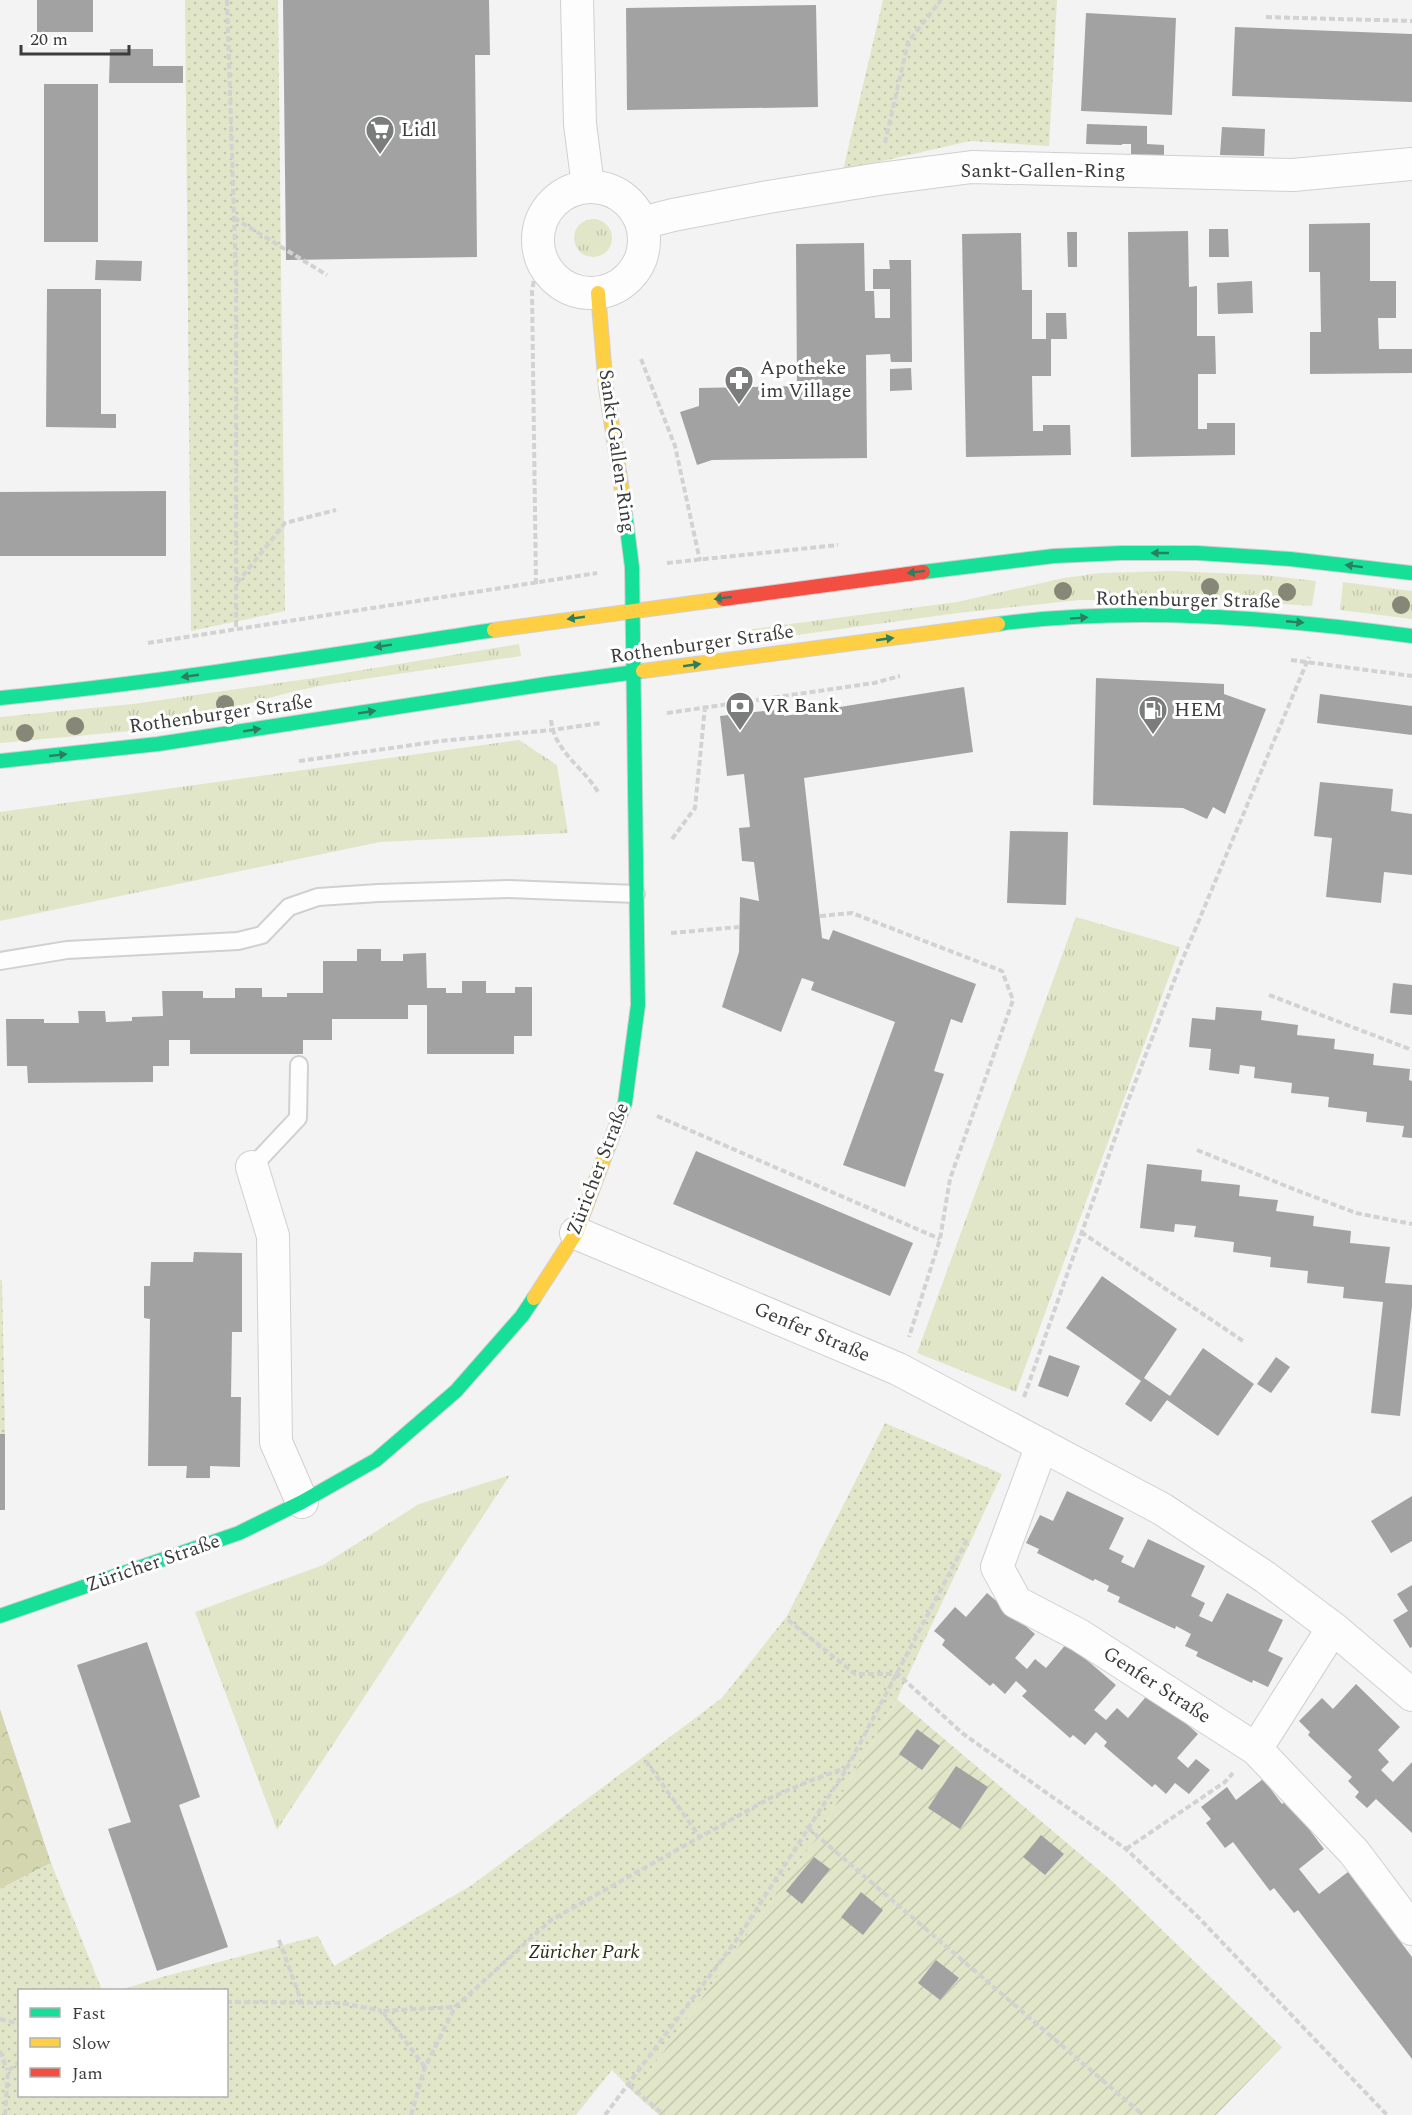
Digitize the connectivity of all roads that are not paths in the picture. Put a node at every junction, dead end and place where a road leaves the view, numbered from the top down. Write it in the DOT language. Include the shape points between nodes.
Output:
graph roads {
  1 [pos="577,0"];
  2 [pos="1412,164"];
  3 [pos="588,186"];
  4 [pos="642,223"];
  5 [pos="598,293"];
  6 [pos="1412,573"];
  7 [pos="634,610"];
  8 [pos="1412,636"];
  9 [pos="634,673"];
  10 [pos="0,698"];
  11 [pos="0,761"];
  12 [pos="636,894"];
  13 [pos="0,961"];
  14 [pos="299,1065"];
  15 [pos="252,1167"];
  16 [pos="576,1233"];
  17 [pos="1042,1445"];
  18 [pos="302,1502"];
  19 [pos="0,1616"];
  20 [pos="1333,1628"];
  21 [pos="1412,1695"];
  22 [pos="1256,1749"];
  23 [pos="1412,1929"];
  1 -- 3 [label="street" via="580,124"];
  2 -- 4 [label="street, Sankt-Gallen-Ring" via="1293,175 972,167 768,197"];
  3 -- 4 [label="street" via="607,188 621,195 633,205"];
  3 -- 5 [label="street" via="562,195 549,206 541,220 539,252 545,269 557,281 572,291"];
  4 -- 5 [label="street" via="644,251 639,266 617,287"];
  5 -- 7 [label="main road, Sankt-Gallen-Ring" via="606,388 629,535"];
  6 -- 7 [label="main road, one-way" via="1244,555 1092,554 975,565"];
  7 -- 9 [label="main road, Züricher Straße"];
  7 -- 10 [label="main road, one-way" via="248,668"];
  9 -- 8 [label="main road, Rothenburger Straße, one-way" via="919,635 1097,617 1259,619"];
  11 -- 9 [label="main road, Rothenburger Straße, one-way" via="188,740"];
  9 -- 12 [label="main road, Züricher Straße"];
  12 -- 13 [label="lane" via="508,889 318,897 288,907 262,935 238,941 68,950"];
  12 -- 16 [label="main road, Züricher Straße" via="638,1005 625,1103"];
  14 -- 15 [label="lane" via="298,1118"];
  15 -- 18 [label="street" via="273,1236 276,1442"];
  16 -- 17 [label="street, Genfer Straße" via="898,1369"];
  16 -- 18 [label="main road, Züricher Straße" via="522,1316 456,1391 376,1460"];
  17 -- 20 [label="street, Genfer Straße" via="1162,1509 1265,1577"];
  17 -- 22 [label="street, Genfer Straße" via="997,1567 1016,1602 1079,1635"];
  18 -- 19 [label="main road, Züricher Straße" via="239,1533"];
  20 -- 21 [label="street, Genfer Straße"];
  20 -- 22 [label="street"];
  22 -- 23 [label="street, Genfer Straße" via="1354,1852"];
}
